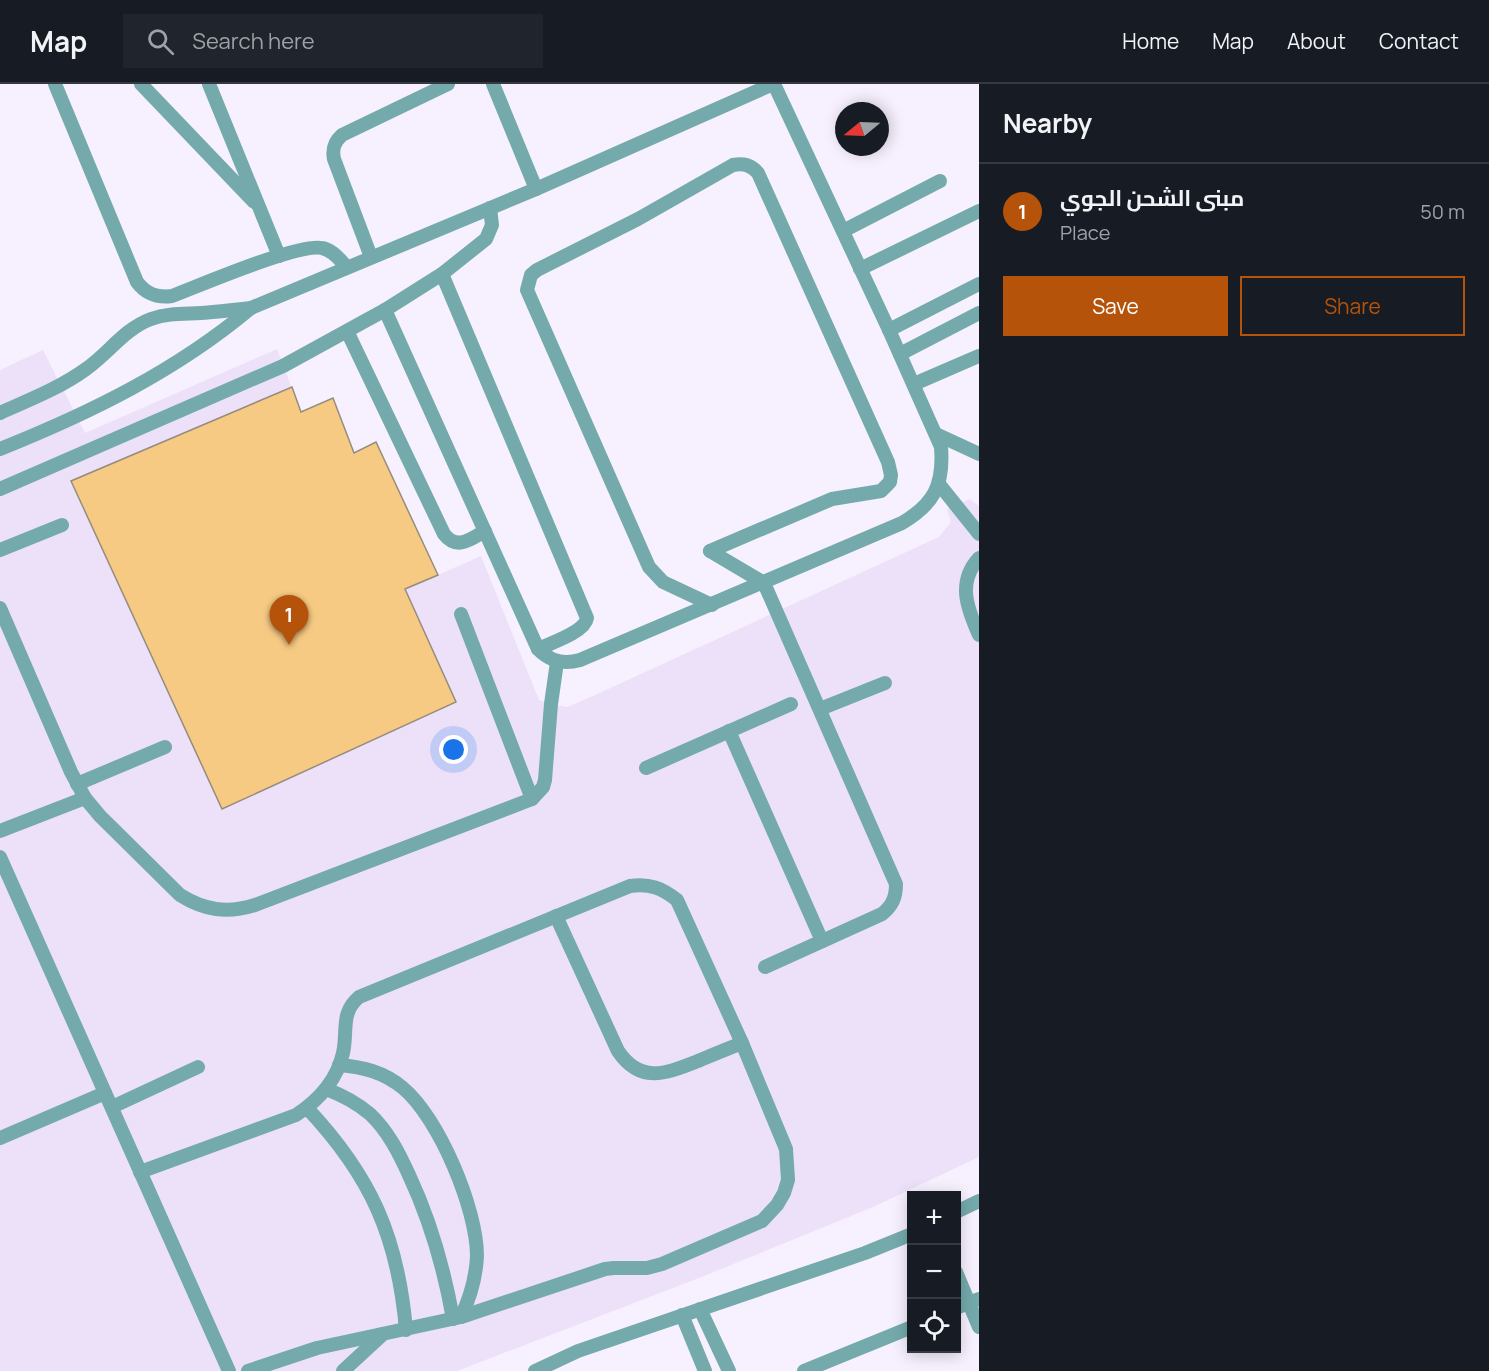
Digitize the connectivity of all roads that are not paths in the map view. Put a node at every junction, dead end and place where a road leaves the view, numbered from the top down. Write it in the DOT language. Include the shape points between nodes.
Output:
graph roads {
  1 [pos="55,84"];
  2 [pos="141,84"];
  3 [pos="209,84"];
  4 [pos="448,84"];
  5 [pos="493,84"];
  6 [pos="773,84"];
  7 [pos="940,181"];
  8 [pos="536,189"];
  9 [pos="259,207"];
  10 [pos="490,208"];
  11 [pos="979,211"];
  12 [pos="843,231"];
  13 [pos="279,256"];
  14 [pos="371,256"];
  15 [pos="347,267"];
  16 [pos="861,269"];
  17 [pos="442,274"];
  18 [pos="979,284"];
  19 [pos="251,308"];
  20 [pos="385,310"];
  21 [pos="979,313"];
  22 [pos="889,330"];
  23 [pos="347,331"];
  24 [pos="900,354"];
  25 [pos="979,356"];
  26 [pos="914,384"];
  27 [pos="0,413"];
  28 [pos="936,434"];
  29 [pos="0,449"];
  30 [pos="979,454"];
  31 [pos="939,484"];
  32 [pos="0,489"];
  33 [pos="62,525"];
  34 [pos="485,531"];
  35 [pos="979,534"];
  36 [pos="0,549"];
  37 [pos="979,558"];
  38 [pos="764,583"];
  39 [pos="712,605"];
  40 [pos="0,608"];
  41 [pos="461,614"];
  42 [pos="979,635"];
  43 [pos="538,649"];
  44 [pos="557,662"];
  45 [pos="885,682"];
  46 [pos="791,704"];
  47 [pos="820,709"];
  48 [pos="729,731"];
  49 [pos="165,747"];
  50 [pos="646,768"];
  51 [pos="76,784"];
  52 [pos="85,798"];
  53 [pos="532,799"];
  54 [pos="0,831"];
  55 [pos="0,857"];
  56 [pos="556,916"];
  57 [pos="822,941"];
  58 [pos="765,967"];
  59 [pos="742,1043"];
  60 [pos="339,1065"];
  61 [pos="198,1067"];
  62 [pos="326,1089"];
  63 [pos="105,1093"];
  64 [pos="112,1107"];
  65 [pos="307,1108"];
  66 [pos="0,1138"];
  67 [pos="140,1172"];
  68 [pos="979,1201"];
  69 [pos="961,1210"];
  70 [pos="907,1236"];
  71 [pos="961,1283"];
  72 [pos="968,1303"];
  73 [pos="700,1309"];
  74 [pos="682,1315"];
  75 [pos="457,1318"];
  76 [pos="979,1327"];
  77 [pos="907,1329"];
  78 [pos="406,1330"];
  79 [pos="383,1334"];
  80 [pos="256,1370"];
  81 [pos="228,1371"];
  82 [pos="344,1371"];
  83 [pos="535,1371"];
  84 [pos="705,1371"];
  85 [pos="729,1371"];
  86 [pos="804,1371"];
  1 -- 13 [label="lane" via="137,282 148,293 172,296"];
  2 -- 9 [label="lane"];
  3 -- 9 [label="lane"];
  4 -- 14 [label="lane" via="347,133 335,144 334,159"];
  5 -- 8 [label="lane"];
  6 -- 8 [label="lane"];
  6 -- 12 [label="lane"];
  7 -- 12 [label="lane"];
  8 -- 10 [label="lane"];
  9 -- 13 [label="lane"];
  10 -- 14 [label="lane"];
  10 -- 17 [label="lane" via="492,225 486,239"];
  11 -- 16 [label="lane"];
  12 -- 16 [label="lane"];
  13 -- 15 [label="lane" via="325,248"];
  14 -- 15 [label="lane"];
  15 -- 19 [label="lane"];
  16 -- 22 [label="lane"];
  17 -- 20 [label="lane"];
  17 -- 43 [label="lane" via="587,618 581,629"];
  18 -- 22 [label="lane"];
  19 -- 27 [label="lane" via="178,313 147,321 126,333 61,386"];
  19 -- 29 [label="lane" via="192,353 104,404"];
  20 -- 23 [label="lane"];
  20 -- 34 [label="lane"];
  21 -- 24 [label="lane"];
  22 -- 24 [label="lane"];
  23 -- 32 [label="lane" via="283,366"];
  23 -- 34 [label="lane" via="444,534 462,543"];
  24 -- 26 [label="lane"];
  25 -- 26 [label="lane"];
  26 -- 28 [label="lane"];
  28 -- 30 [label="lane"];
  28 -- 31 [label="lane" via="941,447"];
  31 -- 35 [label="lane"];
  31 -- 38 [label="lane" via="931,501 902,524"];
  33 -- 36 [label="lane"];
  34 -- 43 [label="lane"];
  37 -- 42 [label="lane" via="968,575 965,594"];
  38 -- 39 [label="lane"];
  38 -- 39 [label="lane" via="710,551 832,499 881,491 890,482 890,468 761,180 753,168 740,164 537,270 528,282 529,297 649,567 663,582"];
  38 -- 47 [label="lane"];
  39 -- 44 [label="lane" via="580,660"];
  40 -- 51 [label="lane"];
  41 -- 53 [label="lane"];
  43 -- 44 [label="lane"];
  44 -- 53 [label="lane" via="545,780"];
  45 -- 47 [label="lane"];
  46 -- 48 [label="lane"];
  47 -- 57 [label="lane" via="896,884 894,899 882,914"];
  48 -- 50 [label="lane"];
  48 -- 57 [label="lane"];
  49 -- 51 [label="lane"];
  51 -- 52 [label="lane"];
  52 -- 53 [label="lane" via="180,895 203,907 230,911 255,905"];
  52 -- 54 [label="lane"];
  55 -- 63 [label="lane"];
  56 -- 59 [label="lane" via="618,1052 631,1066 649,1073 668,1072"];
  56 -- 59 [label="lane" via="630,886 651,885 669,894 677,900"];
  56 -- 60 [label="lane" via="359,997 346,1012"];
  57 -- 58 [label="lane"];
  59 -- 75 [label="lane" via="786,1149 788,1180 771,1214 751,1227 662,1264 605,1269"];
  60 -- 62 [label="lane"];
  60 -- 75 [label="lane" via="372,1071 402,1087 424,1112 453,1166 467,1204 477,1256 468,1302"];
  61 -- 64 [label="lane"];
  62 -- 65 [label="lane"];
  62 -- 75 [label="lane" via="370,1114 396,1148 429,1220"];
  63 -- 64 [label="lane"];
  63 -- 66 [label="lane"];
  64 -- 67 [label="lane"];
  65 -- 67 [label="lane"];
  65 -- 78 [label="lane" via="331,1134 371,1193 396,1260"];
  67 -- 81 [label="lane"];
  68 -- 69 [label="lane"];
  70 -- 73 [label="lane"];
  71 -- 72 [label="lane"];
  72 -- 76 [label="lane"];
  73 -- 74 [label="lane"];
  73 -- 85 [label="lane"];
  74 -- 83 [label="lane" via="578,1351"];
  74 -- 84 [label="lane"];
  75 -- 78 [label="lane"];
  77 -- 86 [label="lane"];
  78 -- 79 [label="lane"];
  79 -- 80 [label="lane" via="317,1348"];
  79 -- 82 [label="lane"];
}
